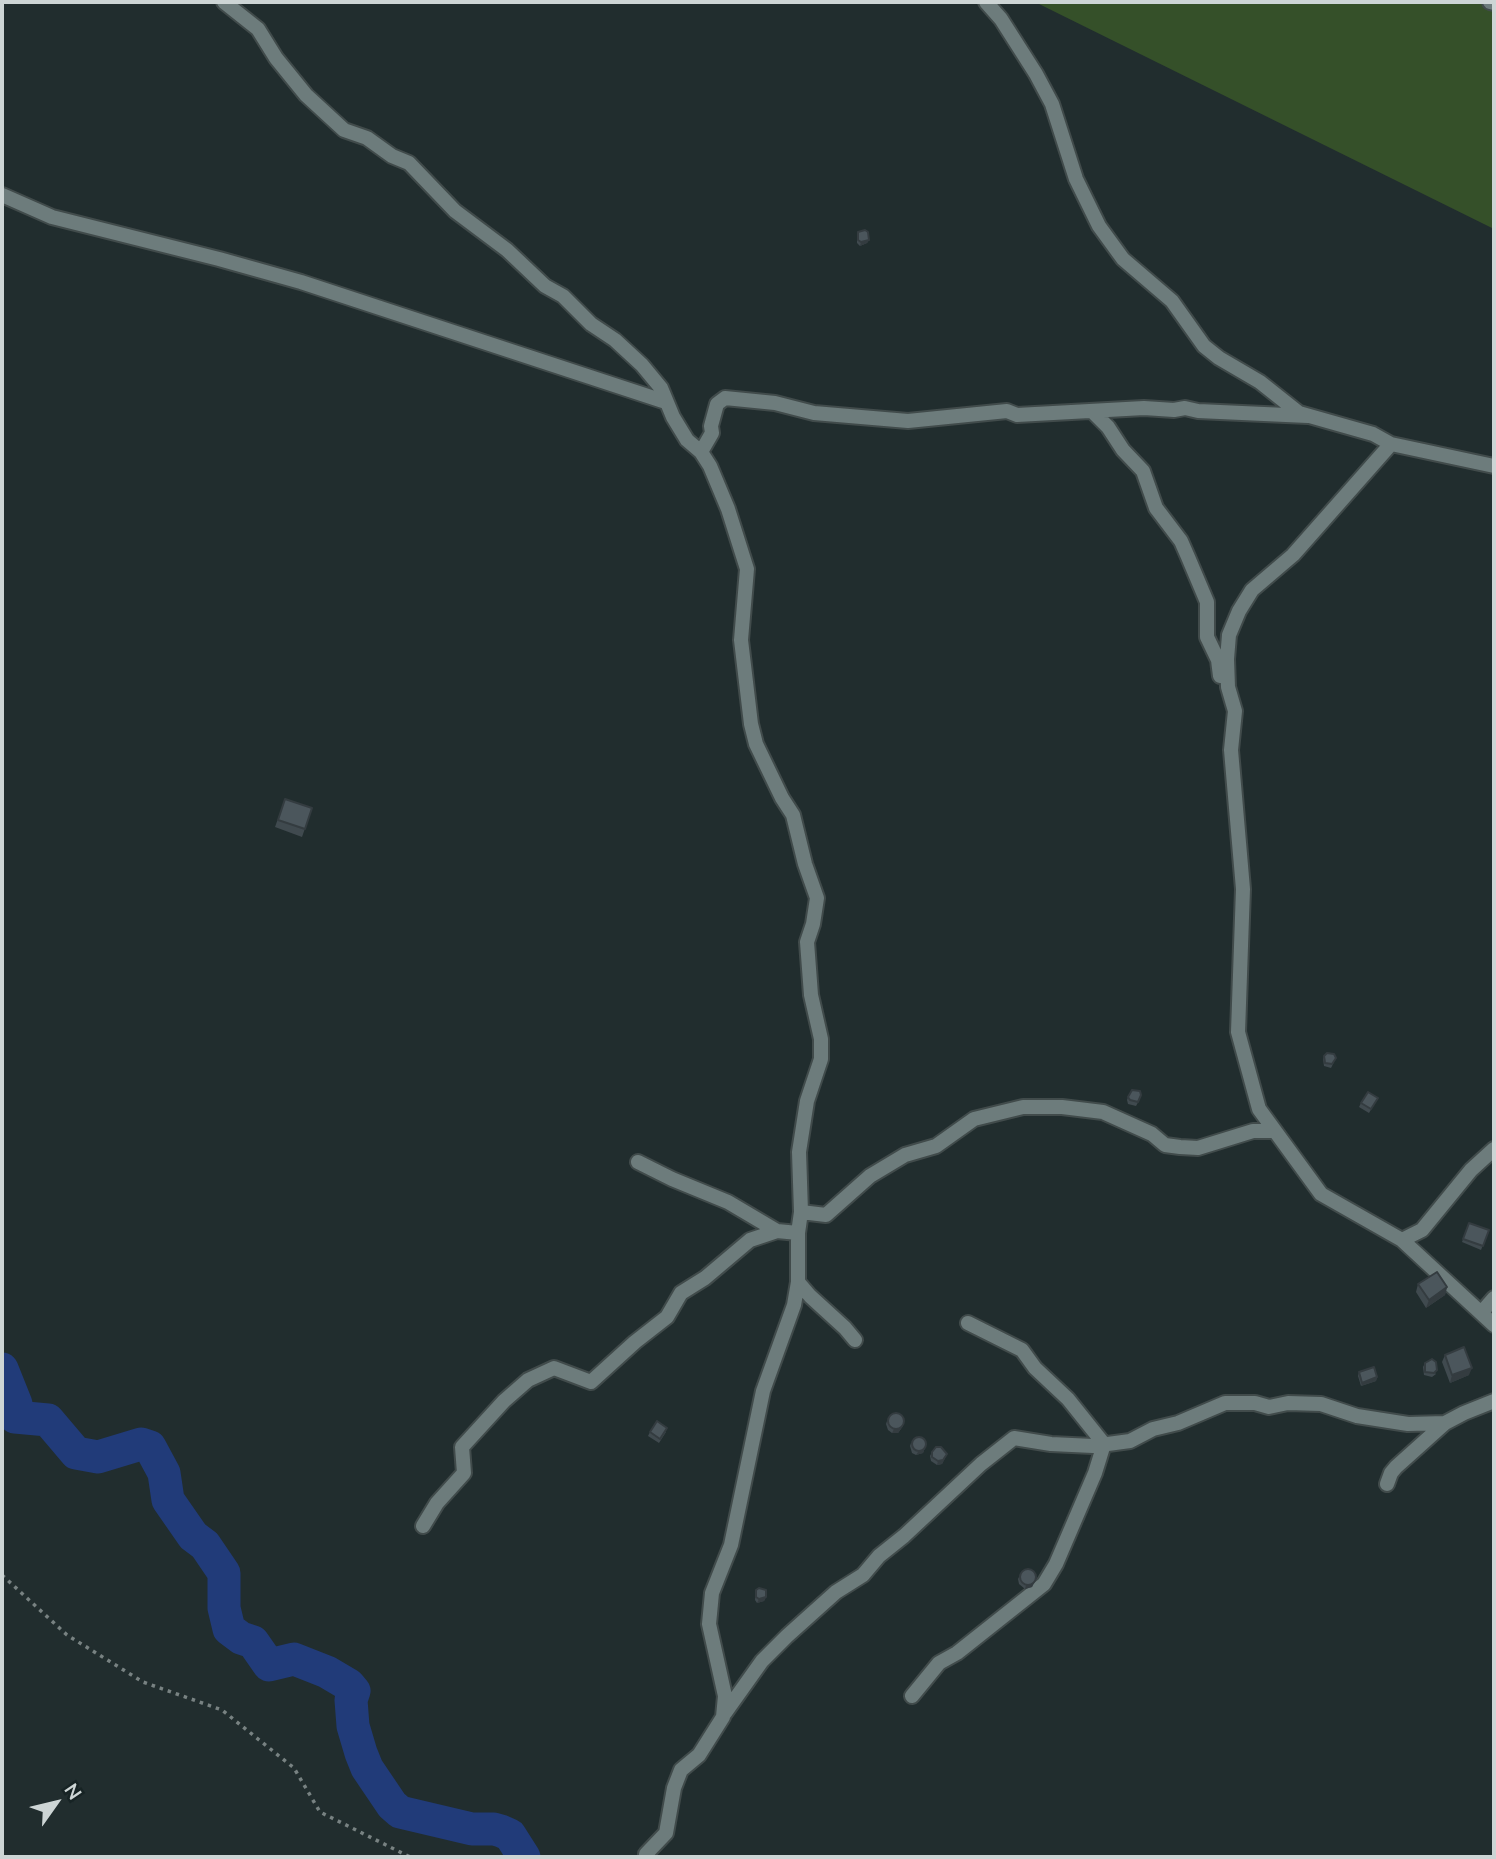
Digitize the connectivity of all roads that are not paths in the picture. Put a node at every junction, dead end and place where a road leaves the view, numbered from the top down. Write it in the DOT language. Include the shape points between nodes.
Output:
graph roads {
  1 [pos="223,2"];
  2 [pos="986,2"];
  3 [pos="2,195"];
  4 [pos="666,402"];
  5 [pos="1093,412"];
  6 [pos="1308,416"];
  7 [pos="1391,444"];
  8 [pos="701,452"];
  9 [pos="1494,466"];
  10 [pos="1228,687"];
  11 [pos="1275,1131"];
  12 [pos="1494,1149"];
  13 [pos="638,1162"];
  14 [pos="801,1212"];
  15 [pos="777,1231"];
  16 [pos="798,1233"];
  17 [pos="1402,1240"];
  18 [pos="798,1282"];
  19 [pos="1494,1298"];
  20 [pos="1482,1313"];
  21 [pos="968,1323"];
  22 [pos="1494,1325"];
  23 [pos="855,1340"];
  24 [pos="1494,1401"];
  25 [pos="1445,1423"];
  26 [pos="1104,1444"];
  27 [pos="1387,1484"];
  28 [pos="423,1526"];
  29 [pos="912,1696"];
  30 [pos="723,1717"];
  31 [pos="646,1854"];
  1 -- 4 [label="street" via="258,29 306,95 344,130 409,163 455,211 642,365 662,388"];
  2 -- 6 [label="street" via="1002,19 1052,104 1076,179 1099,226 1123,259 1172,301 1212,352"];
  3 -- 4 [label="street" via="52,217 301,282"];
  4 -- 8 [label="street" via="687,440"];
  5 -- 6 [label="street" via="1185,408"];
  5 -- 8 [label="street" via="1017,415 1007,411 908,421 814,413 725,398 717,404 712,433"];
  5 -- 10 [label="street" via="1143,471 1156,508 1181,541 1207,602 1207,637 1218,660 1218,674"];
  6 -- 7 [label="street" via="1373,434"];
  7 -- 9 [label="street"];
  7 -- 10 [label="street" via="1293,555 1252,590 1230,635"];
  8 -- 14 [label="street" via="724,498 747,569 741,640 756,744 793,815 817,898 807,942 821,1059 801,1132"];
  10 -- 11 [label="street" via="1235,711 1231,750 1243,889 1238,1032 1259,1109"];
  11 -- 14 [label="street" via="1253,1131 1198,1148 1180,1147 1165,1145 1152,1134 1103,1112 1024,1107 974,1119 936,1146 905,1155 870,1176 825,1215"];
  11 -- 17 [label="street" via="1321,1194"];
  12 -- 17 [label="street" via="1422,1230"];
  13 -- 15 [label="street" via="728,1202"];
  14 -- 16 [label="street"];
  15 -- 16 [label="street"];
  15 -- 28 [label="street" via="750,1240 681,1293 667,1317 591,1382 554,1368 528,1380 462,1447 464,1473"];
  16 -- 18 [label="street"];
  17 -- 20 [label="street"];
  18 -- 23 [label="street"];
  18 -- 30 [label="street" via="763,1391 731,1545 712,1593 709,1624 725,1696"];
  19 -- 20 [label="street"];
  20 -- 22 [label="street"];
  21 -- 26 [label="street" via="1022,1350"];
  24 -- 25 [label="street"];
  25 -- 26 [label="street" via="1408,1424 1357,1416 1321,1404 1269,1407 1225,1403 1130,1441"];
  25 -- 27 [label="street" via="1396,1467"];
  26 -- 29 [label="street" via="1044,1584 939,1663"];
  26 -- 30 [label="street" via="1051,1444 1014,1438 1005,1444 863,1575 836,1592 787,1636 762,1661"];
  30 -- 31 [label="street" via="699,1755 681,1770 666,1833"];
}
